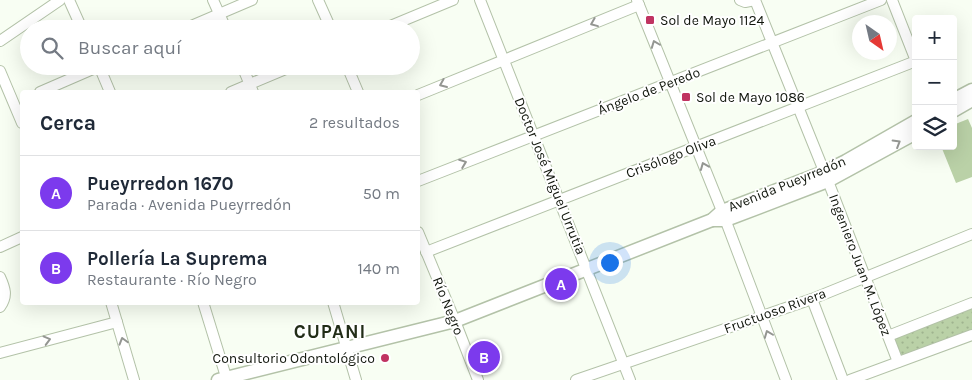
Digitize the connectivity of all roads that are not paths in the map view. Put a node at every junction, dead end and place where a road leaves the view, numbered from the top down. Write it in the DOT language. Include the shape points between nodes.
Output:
graph roads {
  1 [pos="60,0"];
  2 [pos="69,0"];
  3 [pos="212,0"];
  4 [pos="252,0"];
  5 [pos="318,0"];
  6 [pos="453,0"];
  7 [pos="480,0"];
  8 [pos="740,0"];
  9 [pos="755,0"];
  10 [pos="881,0"];
  11 [pos="892,0"];
  12 [pos="638,3"];
  13 [pos="219,14"];
  14 [pos="31,20"];
  15 [pos="78,20"];
  16 [pos="205,20"];
  17 [pos="222,20"];
  18 [pos="326,20"];
  19 [pos="405,20"];
  20 [pos="20,27"];
  21 [pos="0,41"];
  22 [pos="772,43"];
  23 [pos="503,59"];
  24 [pos="916,60"];
  25 [pos="912,63"];
  26 [pos="0,72"];
  27 [pos="79,75"];
  28 [pos="103,75"];
  29 [pos="246,75"];
  30 [pos="277,75"];
  31 [pos="350,75"];
  32 [pos="670,82"];
  33 [pos="251,89"];
  34 [pos="45,90"];
  35 [pos="109,90"];
  36 [pos="357,90"];
  37 [pos="972,90"];
  38 [pos="420,93"];
  39 [pos="957,98"];
  40 [pos="972,100"];
  41 [pos="18,102"];
  42 [pos="797,108"];
  43 [pos="957,109"];
  44 [pos="912,123"];
  45 [pos="912,134"];
  46 [pos="534,136"];
  47 [pos="696,147"];
  48 [pos="826,177"];
  49 [pos="420,180"];
  50 [pos="560,200"];
  51 [pos="720,217"];
  52 [pos="972,234"];
  53 [pos="420,237"];
  54 [pos="20,238"];
  55 [pos="0,247"];
  56 [pos="426,252"];
  57 [pos="587,269"];
  58 [pos="0,276"];
  59 [pos="864,277"];
  60 [pos="812,299"];
  61 [pos="972,303"];
  62 [pos="112,305"];
  63 [pos="204,305"];
  64 [pos="334,305"];
  65 [pos="0,307"];
  66 [pos="761,316"];
  67 [pos="455,321"];
  68 [pos="117,322"];
  69 [pos="972,335"];
  70 [pos="888,336"];
  71 [pos="347,348"];
  72 [pos="0,352"];
  73 [pos="898,362"];
  74 [pos="624,364"];
  75 [pos="590,378"];
  76 [pos="224,379"];
  77 [pos="134,380"];
  78 [pos="356,380"];
  79 [pos="478,380"];
  80 [pos="576,380"];
  81 [pos="630,380"];
  82 [pos="786,380"];
  83 [pos="843,380"];
  84 [pos="850,380"];
  1 -- 14 [label="street"];
  2 -- 15 [label="street"];
  3 -- 13 [label="street"];
  4 -- 13 [label="street"];
  5 -- 18 [label="street"];
  6 -- 19 [label="street"];
  7 -- 23 [label="street, Doctor José Miguel Urrutia"];
  8 -- 9 [label="street, Ingeniero Juan M. López"];
  9 -- 22 [label="street, Ingeniero Juan M. López"];
  10 -- 22 [label="street, Ángelo de Peredo"];
  11 -- 24 [label="street"];
  12 -- 23 [label="street, one-way"];
  32 -- 12 [label="street, one-way"];
  13 -- 16 [label="street"];
  13 -- 17 [label="street"];
  20 -- 21 [label="street"];
  22 -- 32 [label="street, Ángelo de Peredo"];
  22 -- 42 [label="street, Ingeniero Juan M. López"];
  23 -- 38 [label="street, one-way"];
  23 -- 46 [label="street, Doctor José Miguel Urrutia"];
  25 -- 42 [label="street, Crisólogo Oliva"];
  26 -- 41 [label="street"];
  27 -- 34 [label="street"];
  28 -- 35 [label="street"];
  29 -- 33 [label="street"];
  30 -- 33 [label="street"];
  31 -- 36 [label="street"];
  32 -- 46 [label="street, Ángelo de Peredo"];
  32 -- 47 [label="street"];
  37 -- 39 [label="main road"];
  40 -- 43 [label="main road"];
  42 -- 47 [label="street, Crisólogo Oliva"];
  42 -- 48 [label="street, Ingeniero Juan M. López"];
  44 -- 48 [label="main road, Avenida Pueyrredón" via="846,161"];
  48 -- 45 [label="main road, Avenida Pueyrredón, one-way"];
  49 -- 46 [label="street, Ángelo de Peredo, one-way"];
  46 -- 50 [label="street, Doctor José Miguel Urrutia"];
  47 -- 50 [label="street, Crisólogo Oliva"];
  51 -- 47 [label="street, one-way"];
  48 -- 51 [label="main road, Avenida Pueyrredón"];
  48 -- 59 [label="street, Ingeniero Juan M. López"];
  50 -- 56 [label="street, Crisólogo Oliva"];
  50 -- 57 [label="street, Doctor José Miguel Urrutia"];
  51 -- 57 [label="main road, Avenida Pueyrredón"];
  51 -- 66 [label="street"];
  52 -- 59 [label="street, Fructuoso Rivera"];
  53 -- 56 [label="street, Río Negro"];
  54 -- 55 [label="street"];
  56 -- 67 [label="street, Río Negro"];
  57 -- 67 [label="main road, Avenida Pueyrredón"];
  57 -- 74 [label="street, Doctor José Miguel Urrutia"];
  58 -- 65 [label="street" via="6,294"];
  59 -- 60 [label="street, Fructuoso Rivera"];
  59 -- 70 [label="street, Ingeniero Juan M. López"];
  60 -- 66 [label="street, Fructuoso Rivera"];
  60 -- 83 [label="street"];
  61 -- 70 [label="street"];
  62 -- 68 [label="street"];
  63 -- 76 [label="street"];
  64 -- 71 [label="street"];
  66 -- 74 [label="street, Fructuoso Rivera"];
  82 -- 66 [label="street, one-way"];
  67 -- 71 [label="main road, Avenida Pueyrredón"];
  67 -- 79 [label="street, Río Negro"];
  72 -- 68 [label="street, one-way"];
  77 -- 68 [label="street, one-way"];
  69 -- 73 [label="street"];
  70 -- 73 [label="street, Ingeniero Juan M. López"];
  71 -- 76 [label="main road, Avenida Pueyrredón"];
  71 -- 78 [label="street"];
  73 -- 84 [label="street"];
  74 -- 75 [label="street, Fructuoso Rivera"];
  74 -- 81 [label="street, Doctor José Miguel Urrutia"];
  75 -- 80 [label="street, Fructuoso Rivera"];
}
